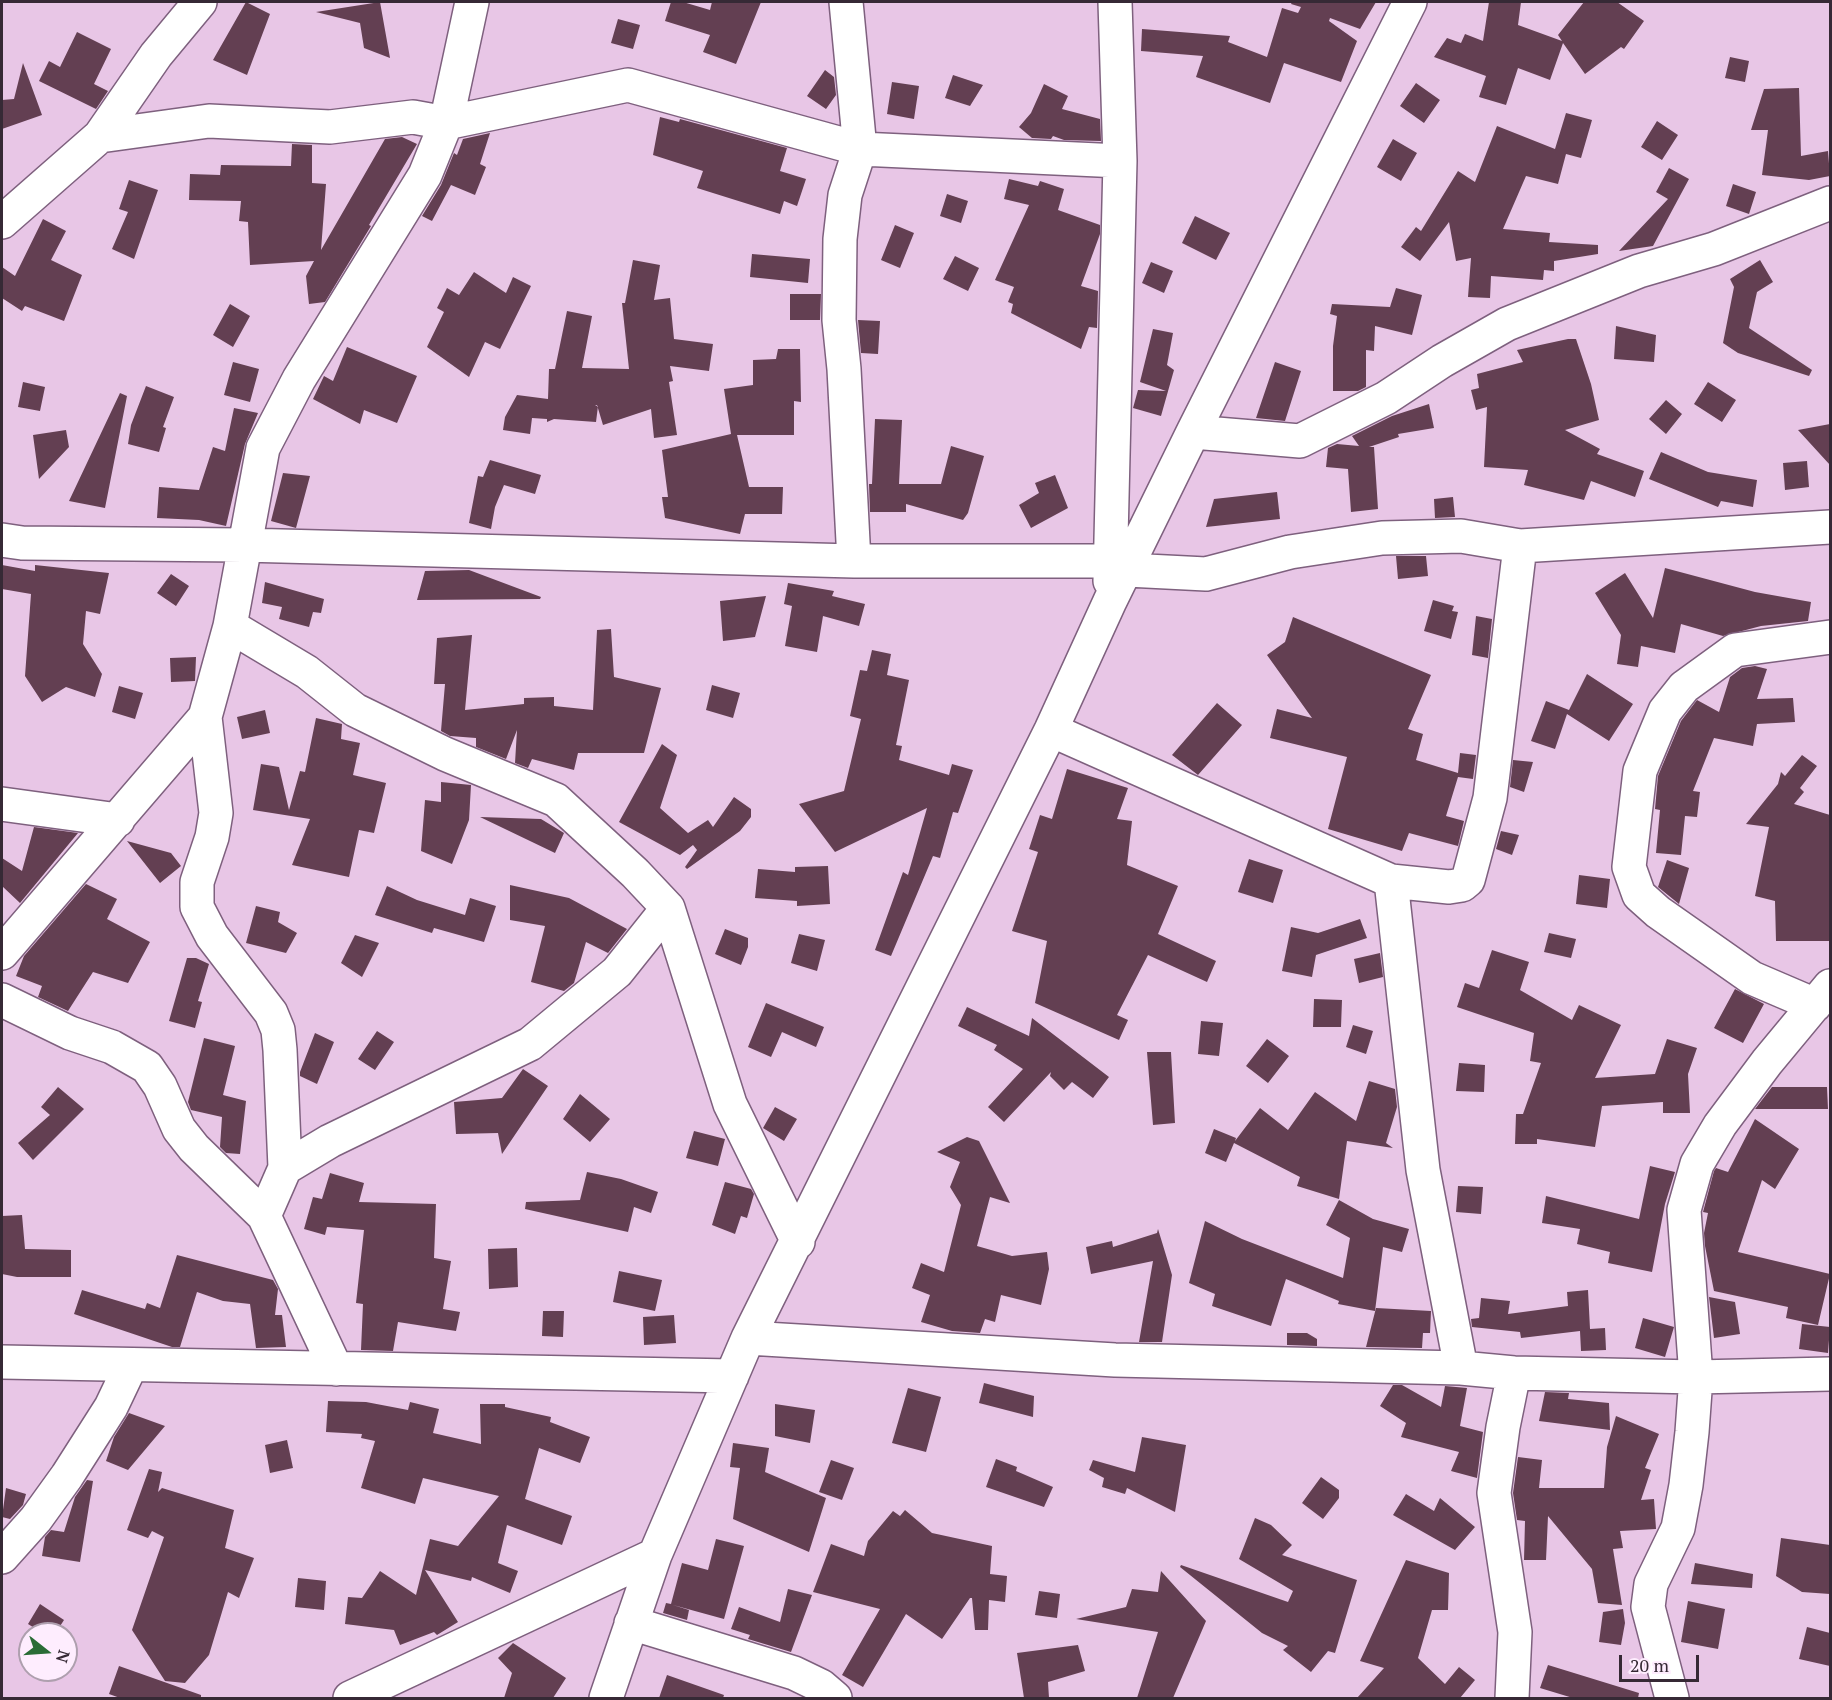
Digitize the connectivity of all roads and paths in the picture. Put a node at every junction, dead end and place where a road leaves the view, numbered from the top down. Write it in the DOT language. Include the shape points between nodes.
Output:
graph roads {
  1 [pos="200,2"];
  2 [pos="472,2"];
  3 [pos="846,2"];
  4 [pos="1115,2"];
  5 [pos="1410,2"];
  6 [pos="446,123"];
  7 [pos="100,136"];
  8 [pos="860,149"];
  9 [pos="1120,162"];
  10 [pos="1830,203"];
  11 [pos="2,222"];
  12 [pos="1193,432"];
  13 [pos="1830,527"];
  14 [pos="2,540"];
  15 [pos="243,546"];
  16 [pos="1520,546"];
  17 [pos="854,561"];
  18 [pos="1118,565"];
  19 [pos="230,626"];
  20 [pos="1830,637"];
  21 [pos="205,717"];
  22 [pos="1051,730"];
  23 [pos="2,804"];
  24 [pos="117,820"];
  25 [pos="1391,881"];
  26 [pos="668,908"];
  27 [pos="2,953"];
  28 [pos="1823,996"];
  29 [pos="2,1000"];
  30 [pos="285,1168"];
  31 [pos="264,1216"];
  32 [pos="798,1242"];
  33 [pos="748,1338"];
  34 [pos="2,1362"];
  35 [pos="131,1365"];
  36 [pos="1461,1368"];
  37 [pos="336,1369"];
  38 [pos="1514,1373"];
  39 [pos="1830,1374"];
  40 [pos="732,1376"];
  41 [pos="1696,1377"];
  42 [pos="655,1555"];
  43 [pos="2,1557"];
  44 [pos="631,1623"];
  45 [pos="350,1698"];
  46 [pos="606,1698"];
  47 [pos="836,1698"];
  48 [pos="1512,1698"];
  49 [pos="1672,1698"];
  1 -- 7 [label="street" via="156,54"];
  2 -- 6 [label="street"];
  3 -- 8 [label="street"];
  4 -- 9 [label="street"];
  5 -- 12 [label="street"];
  6 -- 7 [label="street" via="413,117 330,127 210,122"];
  6 -- 8 [label="street" via="628,85"];
  6 -- 15 [label="street" via="425,175 304,370 263,448"];
  7 -- 11 [label="street"];
  8 -- 9 [label="street"];
  8 -- 17 [label="street" via="845,195 840,250 839,320"];
  9 -- 18 [label="street"];
  10 -- 12 [label="street" via="1714,249 1639,271 1507,324 1386,398 1300,441"];
  12 -- 18 [label="street"];
  13 -- 16 [label="street"];
  14 -- 15 [label="street"];
  15 -- 17 [label="street"];
  15 -- 19 [label="street"];
  16 -- 18 [label="street" via="1461,536 1382,538 1290,552 1206,574"];
  16 -- 25 [label="street" via="1493,776 1468,880 1455,887"];
  17 -- 18 [label="street"];
  18 -- 22 [label="street" via="1110,601"];
  19 -- 21 [label="street"];
  19 -- 26 [label="street" via="307,672 354,710 445,754 556,800"];
  20 -- 28 [label="street" via="1735,650 1684,687 1665,711 1640,771 1629,867 1639,895 1752,978"];
  21 -- 24 [label="street"];
  21 -- 30 [label="street" via="216,813 197,882 196,907 212,936 275,1021 280,1050"];
  22 -- 25 [label="street"];
  22 -- 32 [label="street"];
  23 -- 24 [label="street"];
  24 -- 27 [label="street"];
  25 -- 36 [label="street" via="1423,1170"];
  26 -- 30 [label="street" via="617,972 530,1044 330,1141"];
  26 -- 32 [label="street" via="730,1104"];
  28 -- 41 [label="street" via="1720,1125 1697,1164 1684,1210"];
  29 -- 31 [label="street" via="70,1033 112,1047 147,1067 179,1129"];
  30 -- 31 [label="street"];
  31 -- 37 [label="street"];
  32 -- 33 [label="street"];
  33 -- 36 [label="street" via="1115,1360"];
  33 -- 40 [label="street"];
  34 -- 35 [label="street"];
  35 -- 37 [label="street"];
  35 -- 43 [label="street" via="111,1407 67,1476"];
  36 -- 38 [label="street"];
  37 -- 40 [label="street"];
  38 -- 41 [label="street"];
  38 -- 48 [label="street" via="1494,1493 1515,1632"];
  39 -- 41 [label="street"];
  40 -- 42 [label="street"];
  41 -- 49 [label="street" via="1678,1528 1651,1584 1648,1607"];
  42 -- 44 [label="street"];
  42 -- 45 [label="street"];
  44 -- 46 [label="street"];
  44 -- 47 [label="street" via="794,1673"];
}
